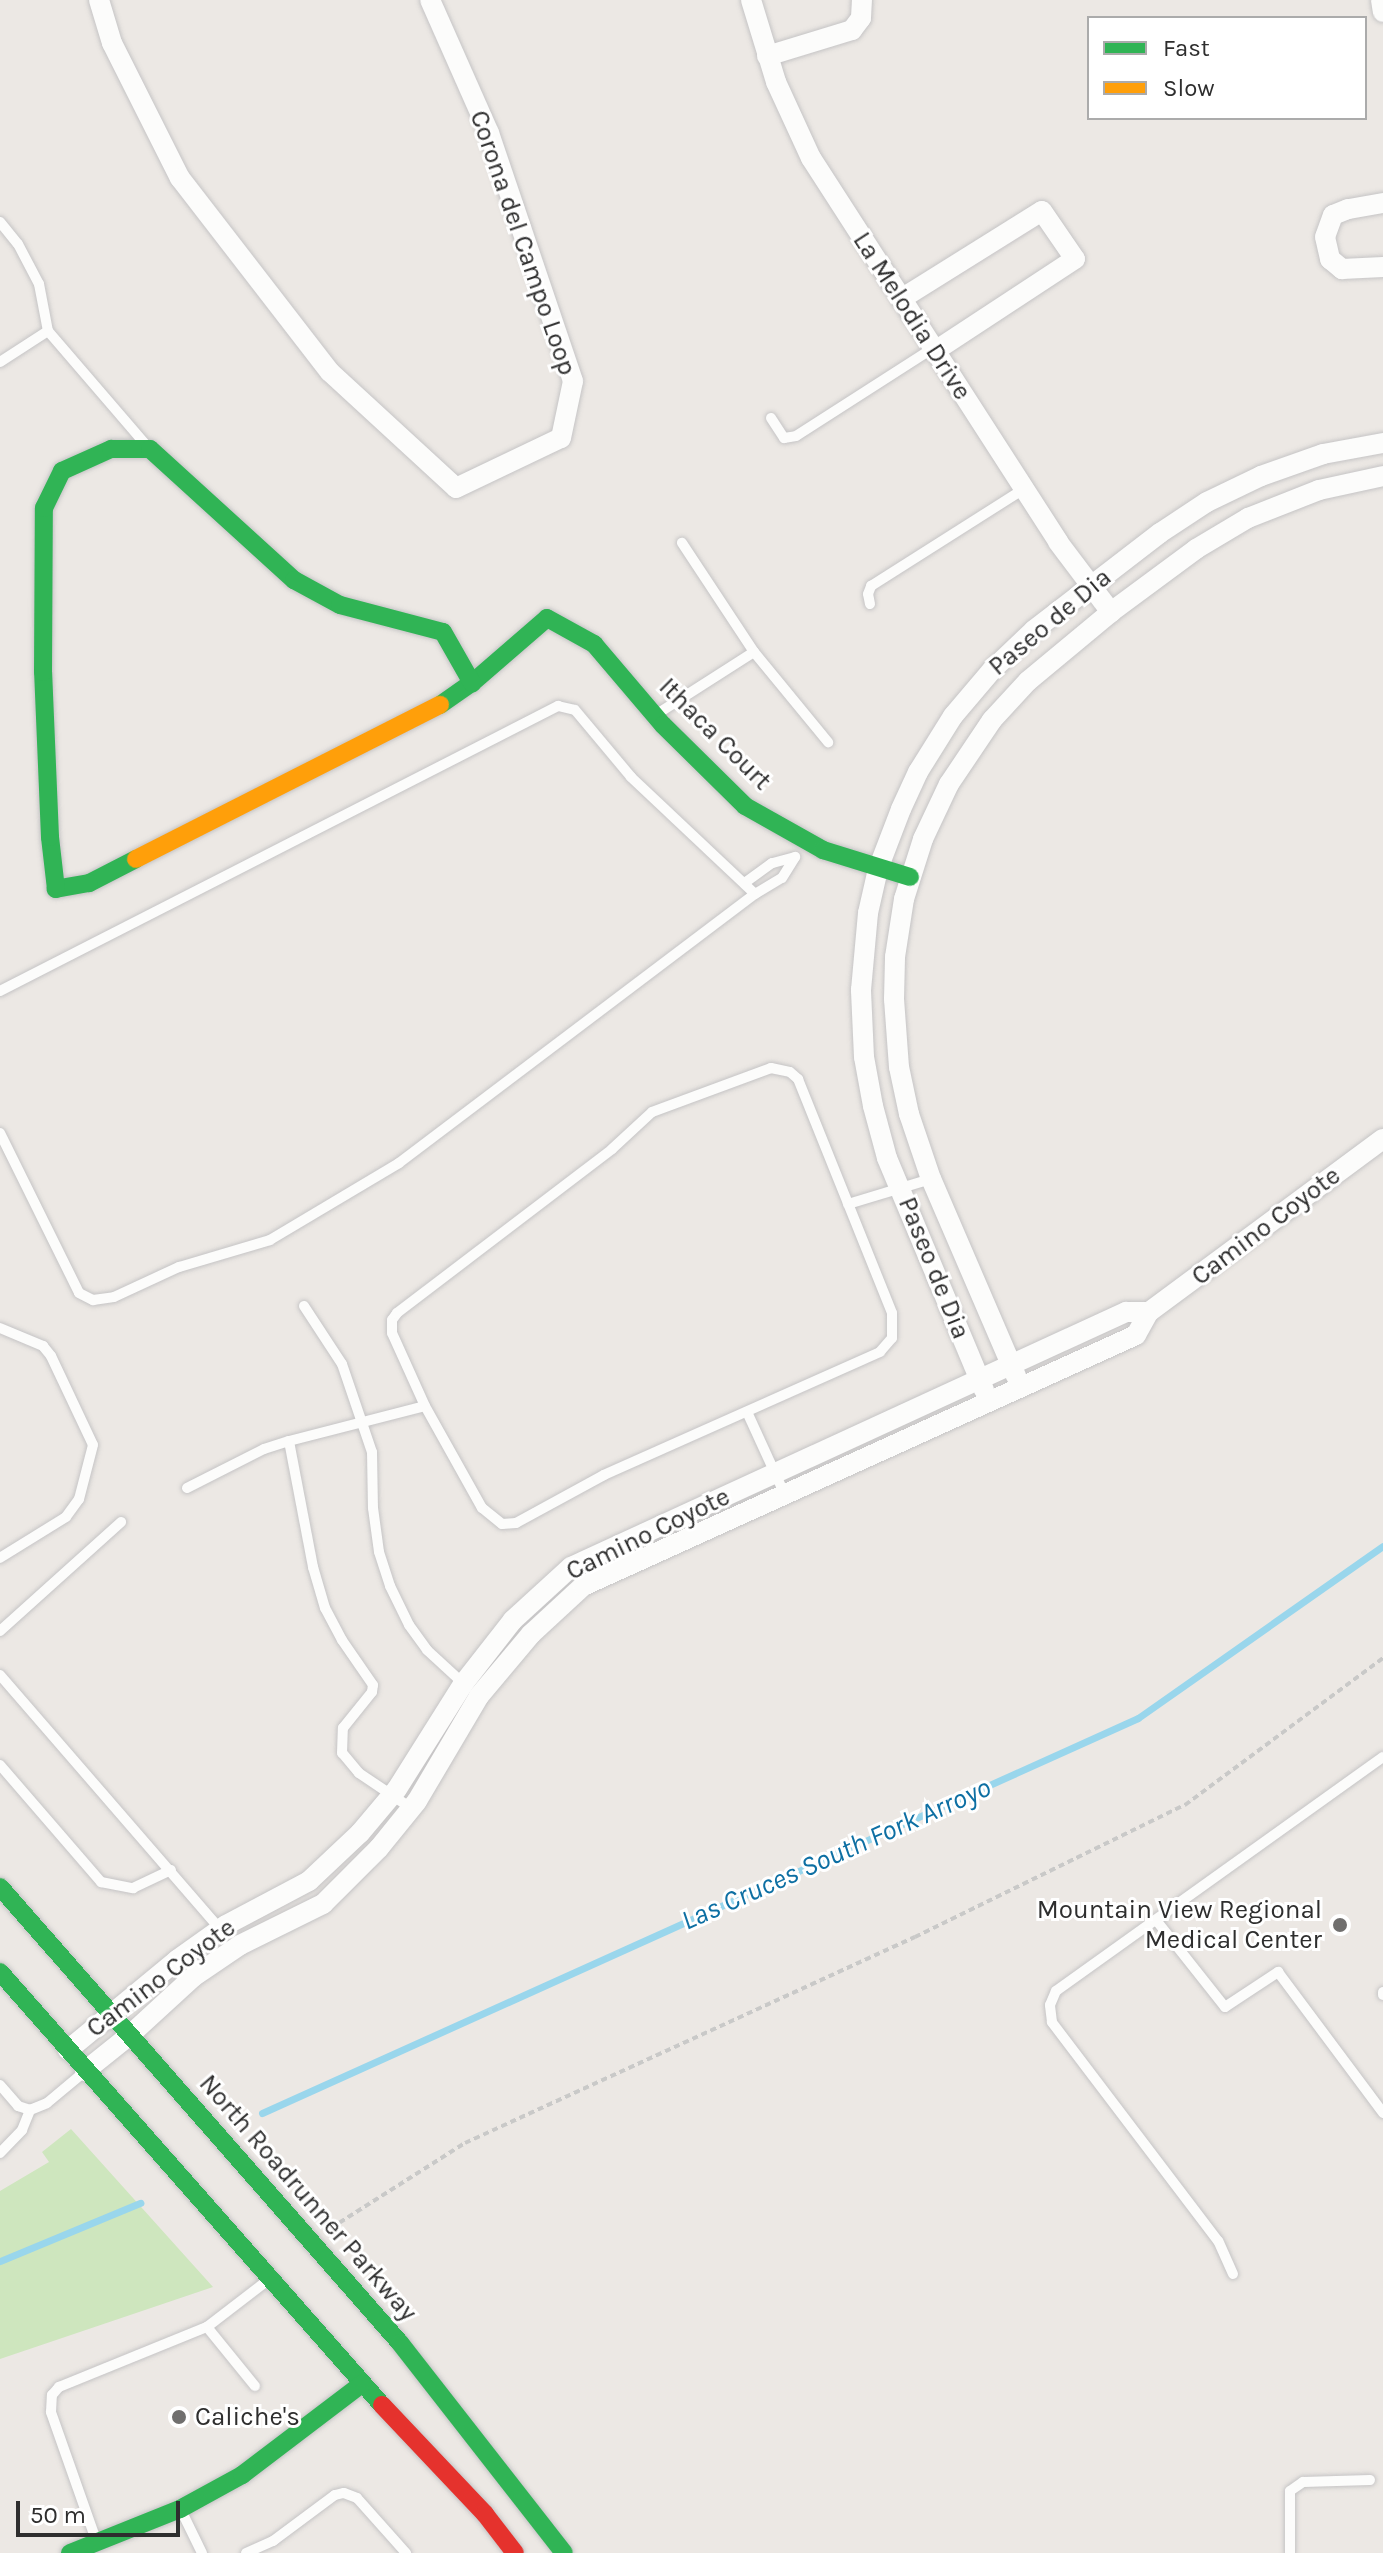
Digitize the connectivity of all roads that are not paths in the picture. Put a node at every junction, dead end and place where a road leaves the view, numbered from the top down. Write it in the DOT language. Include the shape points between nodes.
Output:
graph roads {
  1 [pos="99,0"];
  2 [pos="430,0"];
  3 [pos="751,0"];
  4 [pos="862,0"];
  5 [pos="1381,0"];
  6 [pos="1383,12"];
  7 [pos="767,56"];
  8 [pos="1383,203"];
  9 [pos="0,222"];
  10 [pos="1383,267"];
  11 [pos="901,299"];
  12 [pos="48,331"];
  13 [pos="934,350"];
  14 [pos="0,362"];
  15 [pos="771,418"];
  16 [pos="1383,443"];
  17 [pos="150,449"];
  18 [pos="1383,476"];
  19 [pos="1024,489"];
  20 [pos="682,543"];
  21 [pos="1090,586"];
  22 [pos="870,604"];
  23 [pos="1111,612"];
  24 [pos="754,652"];
  25 [pos="472,683"];
  26 [pos="655,715"];
  27 [pos="828,742"];
  28 [pos="808,841"];
  29 [pos="795,857"];
  30 [pos="878,869"];
  31 [pos="910,877"];
  32 [pos="744,883"];
  33 [pos="755,894"];
  34 [pos="0,991"];
  35 [pos="0,1133"];
  36 [pos="1383,1139"];
  37 [pos="931,1179"];
  38 [pos="901,1186"];
  39 [pos="848,1204"];
  40 [pos="304,1306"];
  41 [pos="1149,1312"];
  42 [pos="0,1328"];
  43 [pos="1011,1364"];
  44 [pos="979,1378"];
  45 [pos="1019,1388"];
  46 [pos="989,1402"];
  47 [pos="425,1406"];
  48 [pos="747,1412"];
  49 [pos="363,1425"];
  50 [pos="289,1441"];
  51 [pos="775,1472"];
  52 [pos="187,1488"];
  53 [pos="785,1495"];
  54 [pos="121,1522"];
  55 [pos="0,1558"];
  56 [pos="0,1631"];
  57 [pos="0,1675"];
  58 [pos="471,1690"];
  59 [pos="1383,1757"];
  60 [pos="0,1765"];
  61 [pos="392,1796"];
  62 [pos="411,1808"];
  63 [pos="171,1870"];
  64 [pos="0,1887"];
  65 [pos="1156,1920"];
  66 [pos="220,1929"];
  67 [pos="0,1972"];
  68 [pos="111,2013"];
  69 [pos="130,2035"];
  70 [pos="68,2050"];
  71 [pos="85,2071"];
  72 [pos="0,2085"];
  73 [pos="30,2110"];
  74 [pos="1383,2113"];
  75 [pos="0,2153"];
  76 [pos="1233,2274"];
  77 [pos="270,2279"];
  78 [pos="207,2327"];
  79 [pos="362,2384"];
  80 [pos="255,2386"];
  81 [pos="1370,2480"];
  82 [pos="180,2509"];
  83 [pos="97,2542"];
  84 [pos="70,2553"];
  85 [pos="202,2553"];
  86 [pos="246,2553"];
  87 [pos="406,2553"];
  88 [pos="515,2553"];
  89 [pos="564,2553"];
  90 [pos="1290,2553"];
  1 -- 2 [label="street, Corona del Campo Loop" via="112,43 180,178 330,372 456,488 561,438 573,381 489,133"];
  3 -- 7 [label="street, La Melodia Drive"];
  4 -- 7 [label="street" via="861,18 852,30"];
  5 -- 6 [label="street"];
  7 -- 11 [label="street, La Melodia Drive" via="811,158"];
  8 -- 10 [label="street" via="1333,215 1325,237 1330,259 1342,269"];
  9 -- 12 [label="lane" via="39,284"];
  11 -- 13 [label="street, La Melodia Drive"];
  11 -- 13 [label="street" via="1042,211 1075,259"];
  12 -- 14 [label="lane"];
  12 -- 17 [label="lane"];
  13 -- 15 [label="lane" via="796,436 784,438"];
  13 -- 19 [label="street, La Melodia Drive"];
  16 -- 21 [label="street, Paseo de Dia" via="1302,460 1223,493"];
  17 -- 25 [label="street" via="294,580 340,605 443,632"];
  17 -- 25 [label="street" via="111,449 62,471 44,508 43,672 56,889 89,883 267,795 448,701"];
  18 -- 23 [label="street, Paseo de Dia" via="1302,495 1248,518"];
  19 -- 21 [label="street, La Melodia Drive"];
  19 -- 22 [label="lane" via="871,586"];
  20 -- 24 [label="lane"];
  21 -- 23 [label="street, La Melodia Drive"];
  21 -- 30 [label="street, Paseo de Dia" via="1006,656 953,716 909,790"];
  23 -- 31 [label="street, Paseo de Dia" via="1028,681 992,720 939,803"];
  24 -- 26 [label="lane"];
  24 -- 27 [label="lane"];
  25 -- 26 [label="street, Ithaca Court" via="547,618 594,644"];
  26 -- 28 [label="street, Ithaca Court" via="745,806"];
  28 -- 29 [label="lane"];
  28 -- 30 [label="street, Ithaca Court"];
  29 -- 32 [label="lane" via="772,863"];
  29 -- 33 [label="lane" via="782,878"];
  30 -- 31 [label="street, Ithaca Court"];
  30 -- 38 [label="street, Paseo de Dia" via="863,954 862,1027 876,1118"];
  31 -- 37 [label="street, Paseo de Dia" via="895,957 896,1044 909,1114"];
  32 -- 33 [label="lane"];
  32 -- 34 [label="lane" via="631,777 575,710 558,706"];
  33 -- 35 [label="lane" via="399,1163 270,1240 179,1267 114,1297 93,1300 79,1293"];
  36 -- 41 [label="street, Camino Coyote"];
  37 -- 38 [label="lane"];
  37 -- 43 [label="street, Paseo de Dia"];
  38 -- 39 [label="lane"];
  38 -- 44 [label="street, Paseo de Dia"];
  39 -- 47 [label="lane" via="798,1079 790,1072 771,1068 668,1104 397,1313 392,1333"];
  39 -- 48 [label="lane" via="892,1313 892,1338 880,1352"];
  40 -- 49 [label="lane" via="342,1364"];
  41 -- 43 [label="street, Camino Coyote" via="1126,1312"];
  41 -- 45 [label="street, Camino Coyote" via="1136,1335"];
  42 -- 55 [label="lane" via="43,1346 51,1356 93,1445 79,1499 66,1517"];
  43 -- 44 [label="street, Camino Coyote"];
  43 -- 45 [label="street, Paseo de Dia"];
  44 -- 46 [label="street, Paseo de Dia"];
  44 -- 51 [label="street, Camino Coyote"];
  45 -- 46 [label="street, Camino Coyote"];
  46 -- 53 [label="street, Camino Coyote"];
  47 -- 48 [label="lane" via="482,1508 502,1524 526,1518 604,1475"];
  47 -- 49 [label="lane"];
  48 -- 51 [label="lane"];
  49 -- 50 [label="lane"];
  49 -- 58 [label="lane" via="372,1452 379,1552 390,1586 427,1650"];
  50 -- 52 [label="lane"];
  50 -- 61 [label="lane" via="325,1608 373,1685 343,1728 342,1753 359,1773"];
  51 -- 53 [label="lane"];
  51 -- 58 [label="street, Camino Coyote" via="571,1567 513,1620"];
  53 -- 58 [label="street, Camino Coyote" via="583,1586"];
  54 -- 56 [label="lane"];
  57 -- 63 [label="lane"];
  58 -- 61 [label="street, Camino Coyote"];
  58 -- 62 [label="street, Camino Coyote"];
  59 -- 65 [label="lane"];
  60 -- 63 [label="lane" via="101,1882 133,1888"];
  61 -- 62 [label="lane"];
  61 -- 66 [label="street, Camino Coyote" via="309,1881"];
  62 -- 69 [label="street, Camino Coyote" via="323,1904 240,1945 193,1977"];
  63 -- 66 [label="lane"];
  64 -- 68 [label="street, North Roadrunner Parkway"];
  65 -- 74 [label="lane" via="1225,2007 1278,1972"];
  65 -- 76 [label="lane" via="1056,1991 1050,2005 1052,2022 1218,2241"];
  66 -- 68 [label="street, Camino Coyote"];
  67 -- 70 [label="street"];
  68 -- 69 [label="street, North Roadrunner Parkway"];
  68 -- 70 [label="street, Camino Coyote"];
  69 -- 71 [label="street, Camino Coyote"];
  69 -- 89 [label="street, North Roadrunner Parkway" via="400,2343"];
  70 -- 71 [label="street"];
  71 -- 73 [label="lane" via="47,2103"];
  71 -- 77 [label="street"];
  72 -- 73 [label="lane" via="18,2106"];
  73 -- 75 [label="lane" via="22,2130"];
  77 -- 78 [label="lane"];
  77 -- 79 [label="street"];
  78 -- 80 [label="lane"];
  78 -- 83 [label="lane" via="59,2387 52,2395 51,2412"];
  79 -- 82 [label="street" via="242,2475"];
  79 -- 88 [label="street"];
  81 -- 90 [label="lane" via="1303,2482 1290,2491"];
  82 -- 83 [label="street"];
  82 -- 85 [label="lane"];
  83 -- 84 [label="street"];
  86 -- 87 [label="lane" via="344,2493 357,2498"];
}
